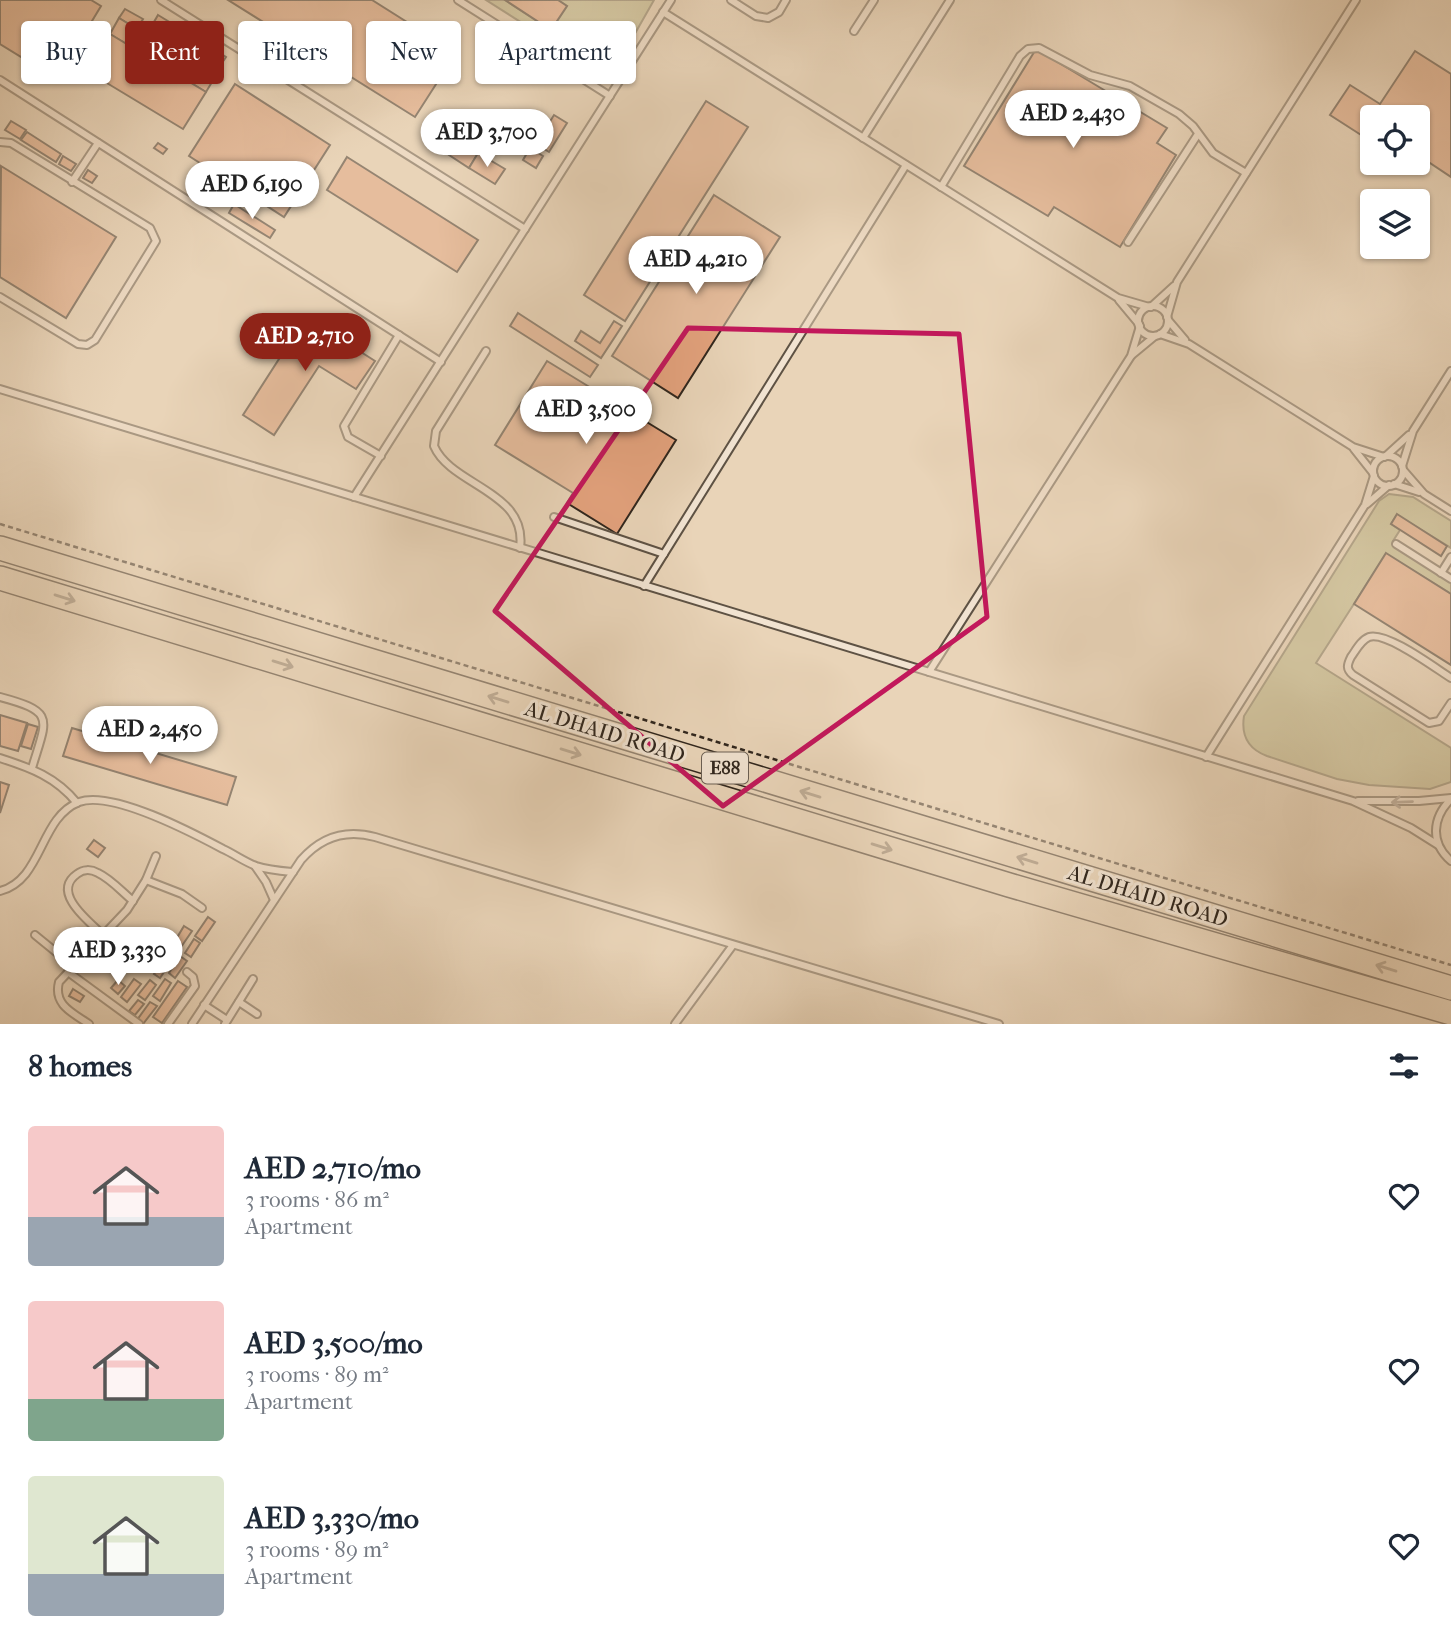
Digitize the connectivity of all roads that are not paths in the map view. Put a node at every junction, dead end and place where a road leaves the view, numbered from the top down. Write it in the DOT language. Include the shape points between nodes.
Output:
graph roads {
  1 [pos="161,0"];
  2 [pos="458,0"];
  3 [pos="671,0"];
  4 [pos="731,0"];
  5 [pos="786,0"];
  6 [pos="874,0"];
  7 [pos="950,0"];
  8 [pos="1356,0"];
  9 [pos="663,12"];
  10 [pos="854,31"];
  11 [pos="0,80"];
  12 [pos="610,96"];
  13 [pos="1198,134"];
  14 [pos="863,138"];
  15 [pos="0,142"];
  16 [pos="98,143"];
  17 [pos="906,165"];
  18 [pos="1246,173"];
  19 [pos="72,181"];
  20 [pos="941,187"];
  21 [pos="525,229"];
  22 [pos="1128,242"];
  23 [pos="1177,282"];
  24 [pos="0,297"];
  25 [pos="1118,298"];
  26 [pos="1150,307"];
  27 [pos="1168,318"];
  28 [pos="1140,326"];
  29 [pos="399,335"];
  30 [pos="1157,335"];
  31 [pos="1189,344"];
  32 [pos="486,351"];
  33 [pos="1131,356"];
  34 [pos="440,362"];
  35 [pos="1451,371"];
  36 [pos="0,389"];
  37 [pos="1413,431"];
  38 [pos="1353,447"];
  39 [pos="381,456"];
  40 [pos="1385,456"];
  41 [pos="1402,468"];
  42 [pos="1374,475"];
  43 [pos="1392,485"];
  44 [pos="1424,494"];
  45 [pos="354,498"];
  46 [pos="1365,506"];
  47 [pos="1451,511"];
  48 [pos="554,517"];
  49 [pos="1396,544"];
  50 [pos="0,548"];
  51 [pos="520,548"];
  52 [pos="664,554"];
  53 [pos="1451,558"];
  54 [pos="1441,573"];
  55 [pos="0,578"];
  56 [pos="1451,579"];
  57 [pos="644,586"];
  58 [pos="929,672"];
  59 [pos="1451,678"];
  60 [pos="0,697"];
  61 [pos="1451,703"];
  62 [pos="1206,757"];
  63 [pos="0,758"];
  64 [pos="32,768"];
  65 [pos="1451,798"];
  66 [pos="1353,801"];
  67 [pos="77,803"];
  68 [pos="1438,845"];
  69 [pos="156,856"];
  70 [pos="1451,861"];
  71 [pos="256,866"];
  72 [pos="293,872"];
  73 [pos="146,880"];
  74 [pos="0,891"];
  75 [pos="274,900"];
  76 [pos="133,901"];
  77 [pos="202,908"];
  78 [pos="35,935"];
  79 [pos="104,936"];
  80 [pos="733,945"];
  81 [pos="74,966"];
  82 [pos="68,972"];
  83 [pos="187,972"];
  84 [pos="253,979"];
  85 [pos="1451,988"];
  86 [pos="239,1002"];
  87 [pos="204,1005"];
  88 [pos="1451,1013"];
  89 [pos="257,1014"];
  90 [pos="226,1022"];
  91 [pos="89,1024"];
  92 [pos="139,1024"];
  93 [pos="168,1024"];
  94 [pos="192,1024"];
  95 [pos="675,1024"];
  96 [pos="999,1024"];
  1 -- 21 [label="lane"];
  2 -- 12 [label="lane"];
  3 -- 9 [label="lane"];
  4 -- 5 [label="lane" via="768,19"];
  6 -- 10 [label="lane"];
  7 -- 14 [label="lane"];
  8 -- 18 [label="lane"];
  9 -- 12 [label="lane"];
  9 -- 14 [label="lane"];
  11 -- 16 [label="lane"];
  12 -- 21 [label="lane"];
  13 -- 18 [label="lane" via="1213,153"];
  13 -- 20 [label="lane" via="1179,114 1130,86 1097,78 1033,47 1020,56"];
  13 -- 22 [label="lane"];
  14 -- 17 [label="lane"];
  15 -- 19 [label="lane" via="11,143"];
  16 -- 19 [label="lane"];
  16 -- 29 [label="lane"];
  17 -- 20 [label="lane"];
  17 -- 52 [label="lane"];
  18 -- 23 [label="lane"];
  19 -- 24 [label="lane" via="150,228 155,246 95,340 82,345"];
  20 -- 25 [label="lane"];
  21 -- 34 [label="lane"];
  23 -- 26 [label="lane"];
  23 -- 27 [label="lane"];
  25 -- 26 [label="lane"];
  25 -- 28 [label="lane"];
  26 -- 27 [label="lane" via="1161,309"];
  26 -- 28 [label="lane" via="1140,316"];
  27 -- 30 [label="lane" via="1166,328"];
  27 -- 31 [label="lane"];
  28 -- 30 [label="lane" via="1146,334"];
  28 -- 33 [label="lane"];
  29 -- 34 [label="lane"];
  29 -- 39 [label="lane" via="344,426 348,437"];
  30 -- 31 [label="lane"];
  30 -- 33 [label="lane"];
  31 -- 38 [label="lane"];
  32 -- 51 [label="lane" via="436,431 434,446 442,458 510,510 520,528"];
  33 -- 58 [label="lane"];
  34 -- 39 [label="lane"];
  35 -- 37 [label="lane"];
  36 -- 45 [label="lane"];
  37 -- 40 [label="lane"];
  37 -- 41 [label="lane"];
  38 -- 40 [label="lane"];
  38 -- 42 [label="lane"];
  39 -- 45 [label="lane"];
  40 -- 41 [label="lane" via="1396,458"];
  40 -- 42 [label="lane" via="1377,461"];
  41 -- 43 [label="lane" via="1401,478"];
  41 -- 44 [label="lane"];
  42 -- 43 [label="lane" via="1380,483"];
  42 -- 46 [label="lane"];
  43 -- 44 [label="lane"];
  43 -- 46 [label="lane"];
  44 -- 47 [label="lane"];
  45 -- 51 [label="lane"];
  46 -- 62 [label="lane"];
  48 -- 52 [label="lane"];
  49 -- 54 [label="lane"];
  85 -- 50 [label="highway, AL DHAID ROAD / E88, one-way"];
  51 -- 57 [label="lane"];
  52 -- 57 [label="lane"];
  53 -- 54 [label="lane"];
  54 -- 56 [label="lane"];
  55 -- 88 [label="highway, AL DHAID ROAD / E88, one-way" via="1022,889"];
  57 -- 58 [label="lane"];
  58 -- 62 [label="lane"];
  59 -- 61 [label="lane" via="1382,636 1363,640 1347,664 1353,676 1429,723 1439,721"];
  60 -- 64 [label="lane" via="32,706 41,716 43,729"];
  62 -- 66 [label="lane"];
  63 -- 64 [label="lane"];
  64 -- 67 [label="lane" via="62,786"];
  65 -- 66 [label="lane, one-way"];
  65 -- 68 [label="lane" via="1437,819"];
  66 -- 68 [label="lane"];
  67 -- 71 [label="lane" via="91,799 113,802 180,827"];
  67 -- 74 [label="lane" via="57,819 23,877"];
  68 -- 70 [label="lane"];
  69 -- 73 [label="lane"];
  71 -- 72 [label="lane"];
  71 -- 75 [label="lane"];
  72 -- 75 [label="lane"];
  72 -- 80 [label="lane" via="322,842 348,834 366,835"];
  73 -- 76 [label="lane"];
  73 -- 77 [label="lane" via="182,894"];
  75 -- 87 [label="lane"];
  76 -- 79 [label="lane"];
  76 -- 79 [label="lane" via="98,873 82,871 74,877 68,886 69,897"];
  78 -- 81 [label="lane"];
  79 -- 81 [label="lane"];
  80 -- 95 [label="lane"];
  80 -- 96 [label="lane"];
  81 -- 82 [label="lane"];
  82 -- 91 [label="lane" via="58,987 60,1001"];
  82 -- 92 [label="lane"];
  83 -- 93 [label="lane" via="195,986"];
  84 -- 86 [label="lane"];
  86 -- 89 [label="lane"];
  86 -- 90 [label="lane"];
  87 -- 90 [label="lane"];
  87 -- 94 [label="lane"];
}
